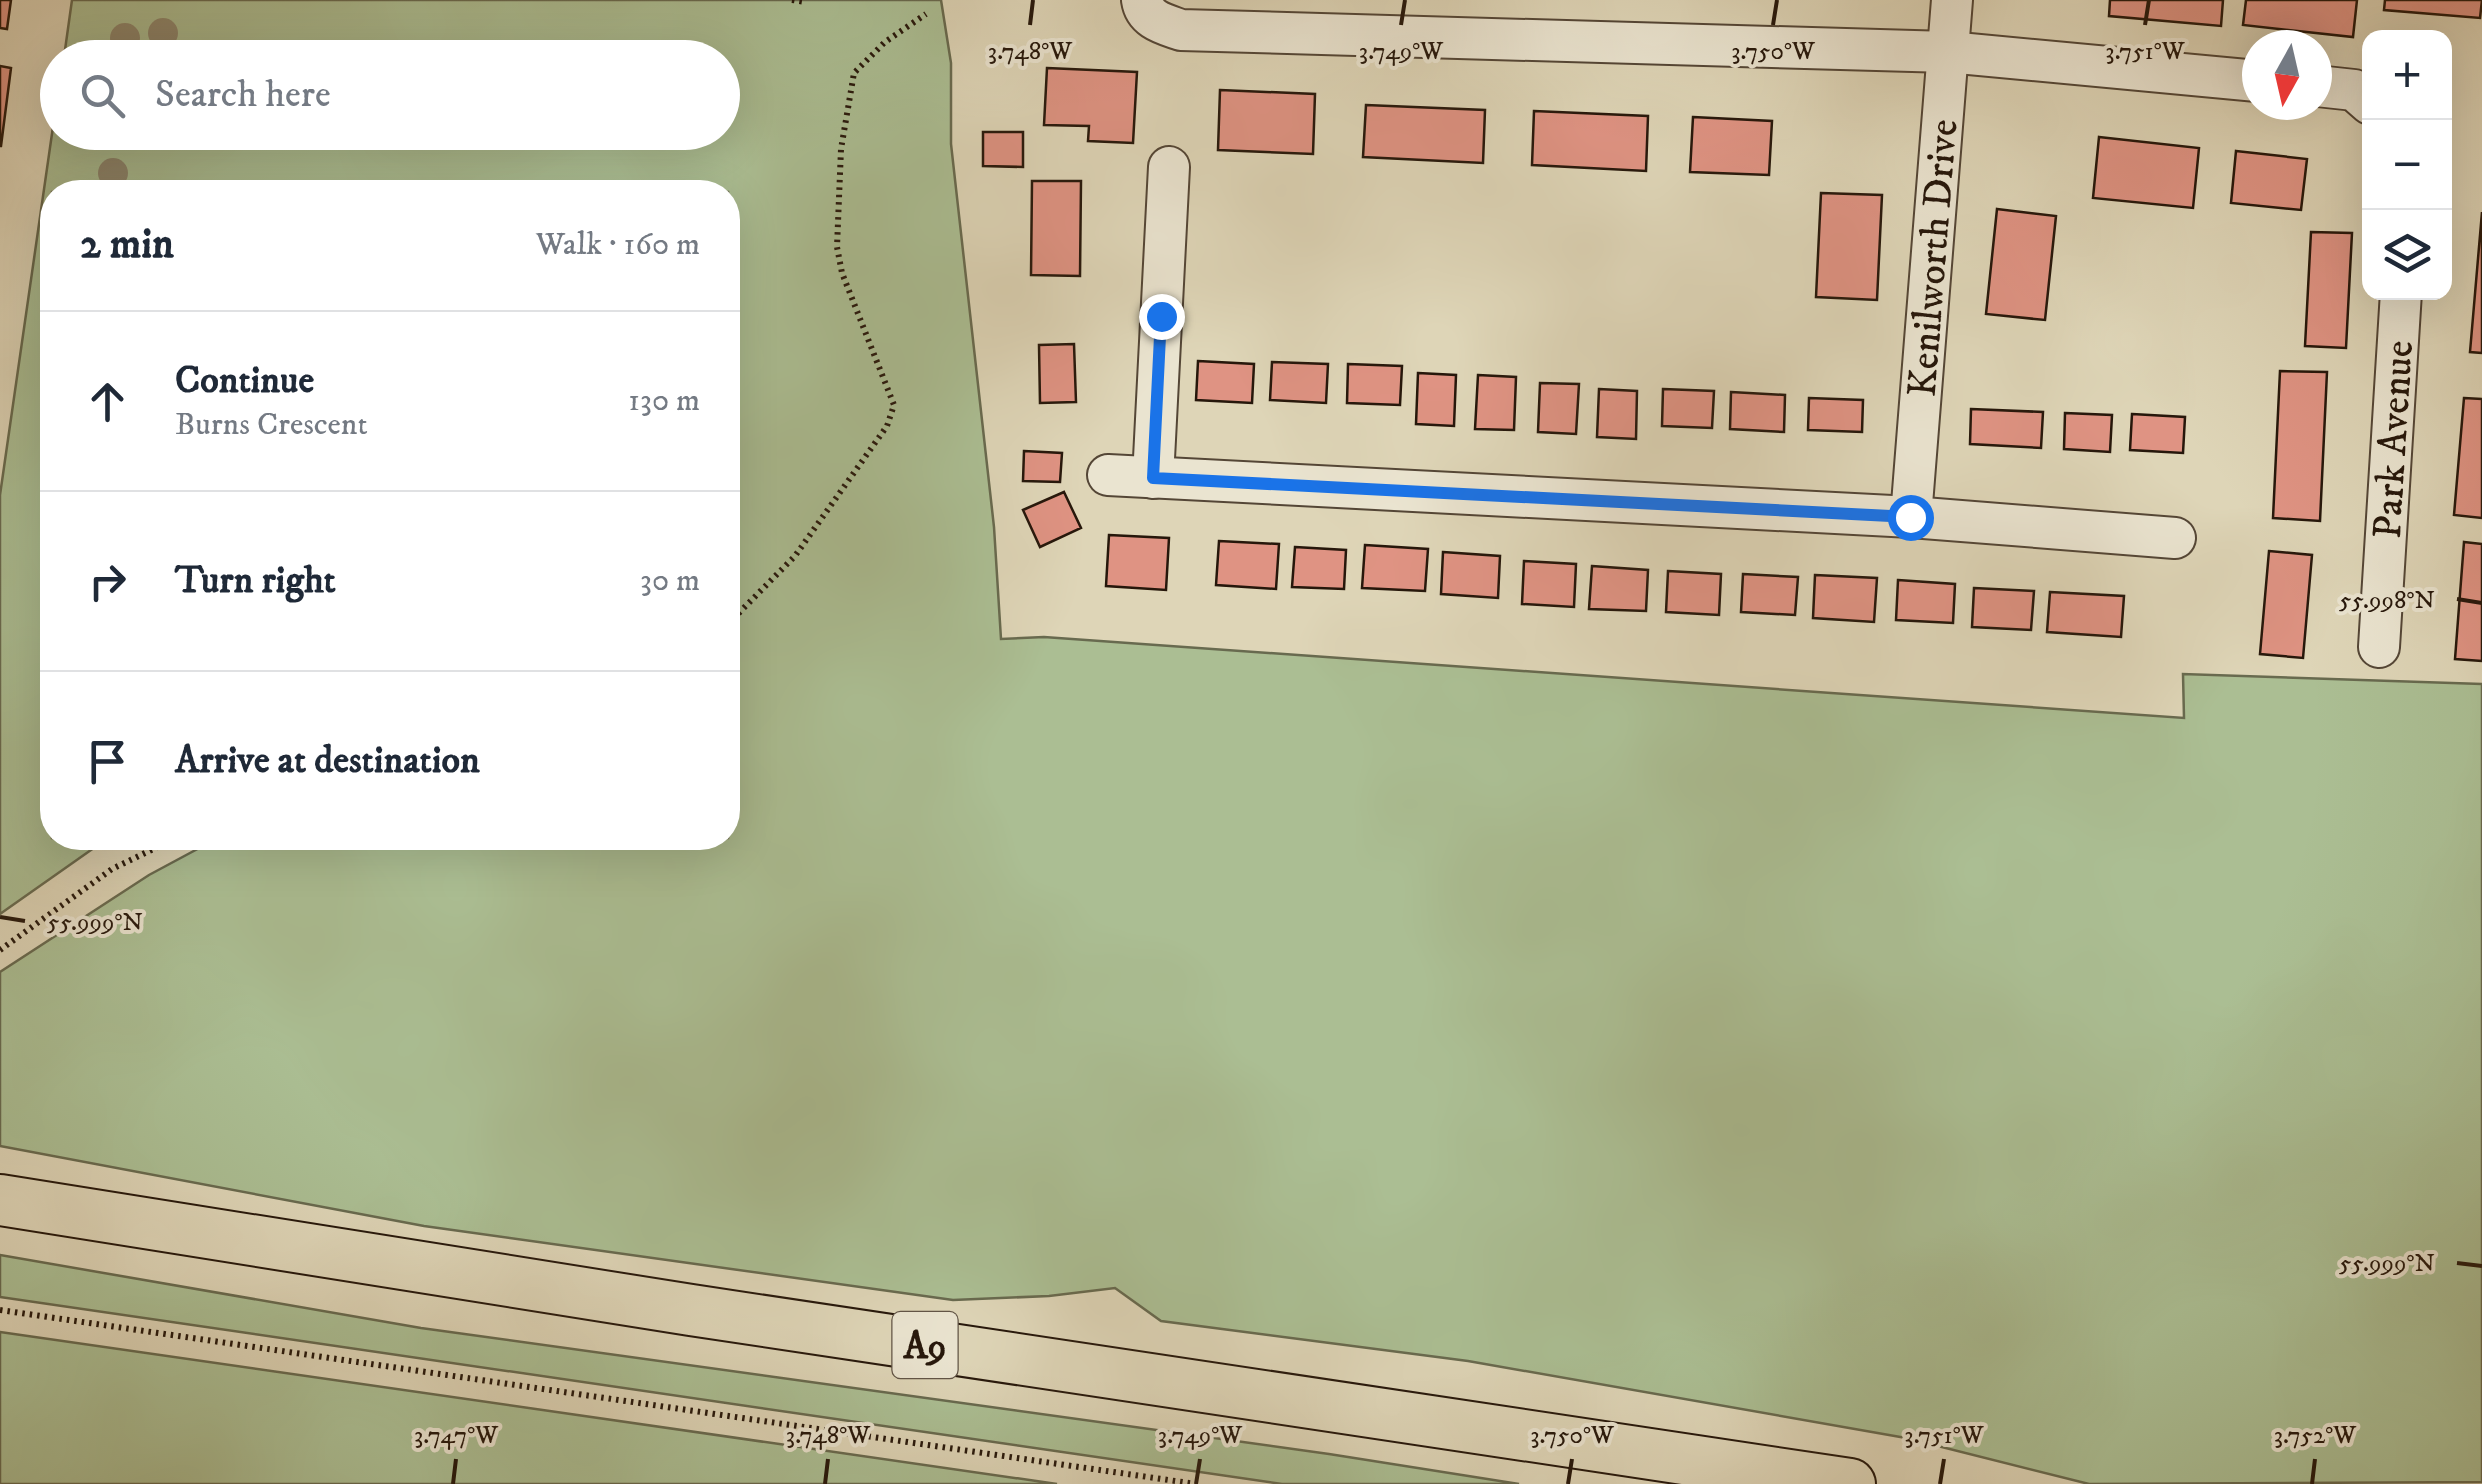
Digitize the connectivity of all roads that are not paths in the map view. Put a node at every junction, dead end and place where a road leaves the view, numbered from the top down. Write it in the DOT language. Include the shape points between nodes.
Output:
graph roads {
  1 [pos="1952,0"];
  2 [pos="1142,4"];
  3 [pos="1948,52"];
  4 [pos="2242,80"];
  5 [pos="2332,88"];
  6 [pos="2362,97"];
  7 [pos="1169,167"];
  8 [pos="2401,300"];
  9 [pos="1108,475"];
  10 [pos="1153,478"];
  11 [pos="1910,517"];
  12 [pos="2175,538"];
  13 [pos="2379,646"];
  14 [pos="0,1200"];
  15 [pos="1850,1484"];
  1 -- 3 [label="street, Kenilworth Drive"];
  2 -- 3 [label="street" via="1157,22 1181,30"];
  3 -- 4 [label="street"];
  3 -- 11 [label="street, Kenilworth Drive"];
  5 -- 6 [label="street"];
  7 -- 10 [label="street"];
  8 -- 13 [label="street, Park Avenue"];
  9 -- 10 [label="street"];
  10 -- 11 [label="street"];
  11 -- 12 [label="street"];
  14 -- 15 [label="main road, A9"];
}
